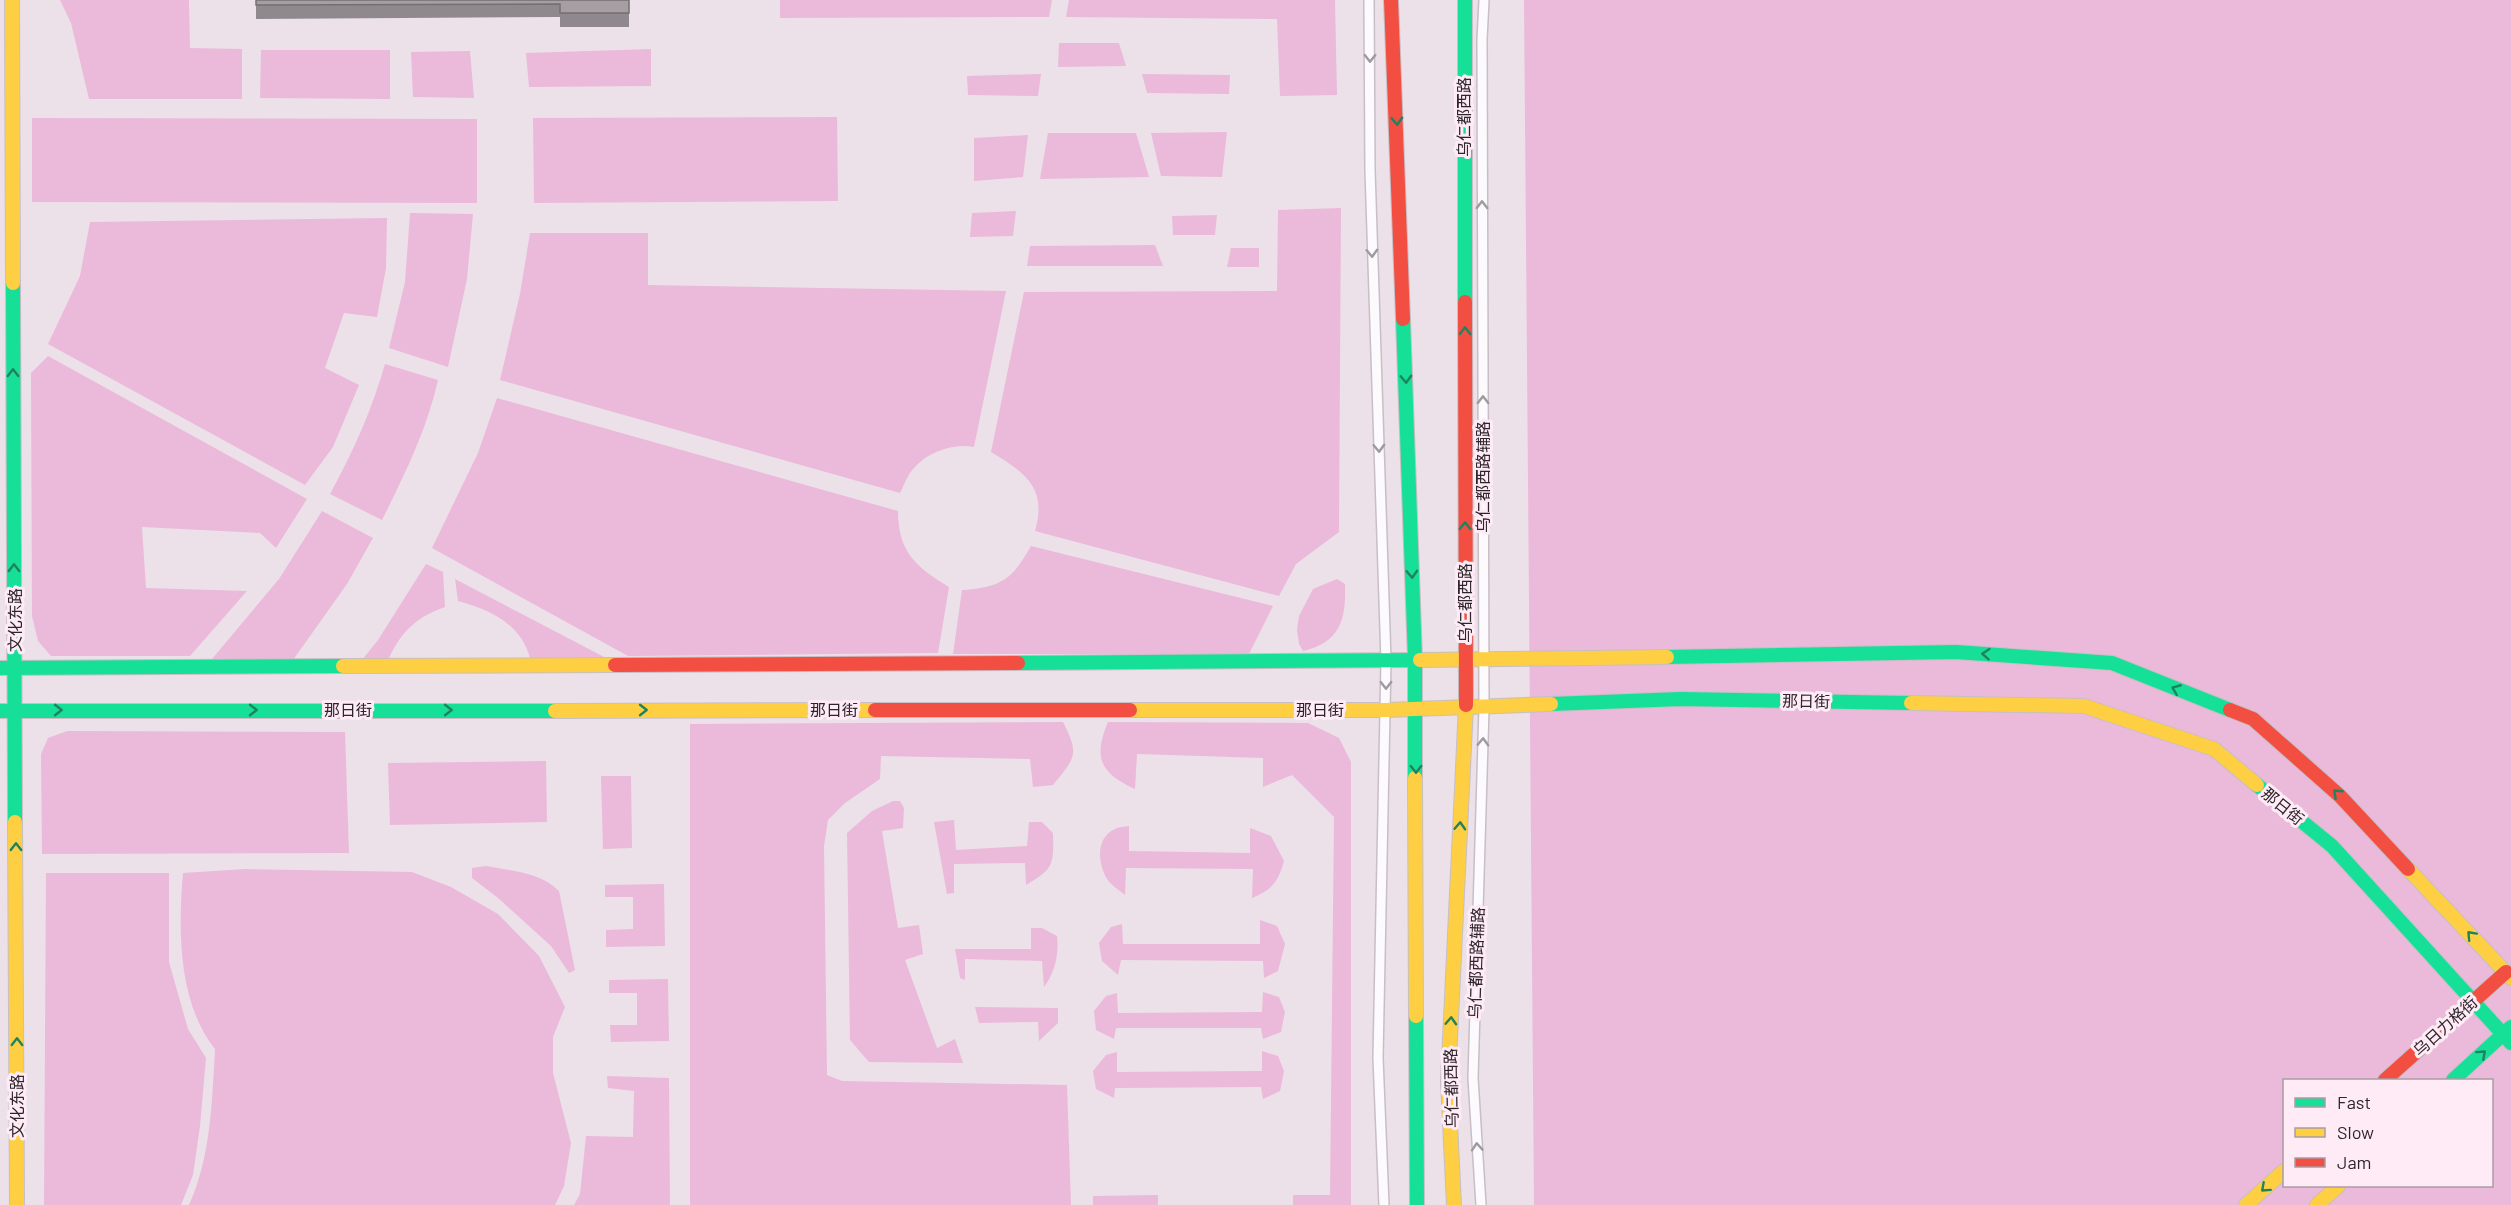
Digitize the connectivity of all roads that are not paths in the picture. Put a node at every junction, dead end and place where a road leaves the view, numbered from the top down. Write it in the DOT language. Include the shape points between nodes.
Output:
graph roads {
  1 [pos="12,0"];
  2 [pos="1369,0"];
  3 [pos="1391,0"];
  4 [pos="1465,0"];
  5 [pos="1484,0"];
  6 [pos="1465,658"];
  7 [pos="1483,658"];
  8 [pos="1415,659"];
  9 [pos="1386,661"];
  10 [pos="0,668"];
  11 [pos="15,669"];
  12 [pos="1466,706"];
  13 [pos="1416,708"];
  14 [pos="1484,708"];
  15 [pos="15,710"];
  16 [pos="1386,710"];
  17 [pos="0,711"];
  18 [pos="2508,975"];
  19 [pos="2473,1001"];
  20 [pos="2508,1035"];
  21 [pos="2386,1079"];
  22 [pos="2454,1079"];
  23 [pos="2283,1172"];
  24 [pos="2336,1187"];
  25 [pos="18,1205"];
  26 [pos="1384,1205"];
  27 [pos="1417,1205"];
  28 [pos="1454,1205"];
  29 [pos="1481,1205"];
  30 [pos="2246,1205"];
  31 [pos="2317,1205"];
  11 -- 1 [label="street, 文化东路, one-way"];
  2 -- 9 [label="lane, one-way" via="1370,170"];
  3 -- 8 [label="street, one-way"];
  6 -- 4 [label="street, 乌仁都西路, one-way"];
  7 -- 5 [label="lane, 乌仁都西路辅路, one-way"];
  6 -- 7 [label="street"];
  6 -- 8 [label="street"];
  6 -- 12 [label="street, 乌仁都西路"];
  7 -- 14 [label="lane, 乌仁都西路辅路"];
  18 -- 7 [label="street, one-way" via="2340,796 2253,719 2112,663 1956,652"];
  8 -- 9 [label="street"];
  8 -- 13 [label="street"];
  9 -- 11 [label="street"];
  9 -- 16 [label="lane, one-way"];
  10 -- 11 [label="street"];
  11 -- 15 [label="street, 文化东路"];
  12 -- 13 [label="street, 那日街"];
  12 -- 14 [label="street, 那日街"];
  28 -- 12 [label="street, 乌仁都西路, one-way" via="1448,1081"];
  13 -- 16 [label="street, 那日街"];
  13 -- 27 [label="street, one-way"];
  14 -- 19 [label="street, 那日街" via="1681,699 2084,706 2214,749 2332,846"];
  29 -- 14 [label="lane, 乌仁都西路辅路, one-way" via="1473,1078"];
  15 -- 16 [label="street, 那日街, one-way"];
  15 -- 17 [label="street, 那日街"];
  25 -- 15 [label="street, 文化东路, one-way"];
  16 -- 26 [label="lane" via="1378,1058"];
  18 -- 19 [label="street, 乌日力格街"];
  19 -- 20 [label="street, 那日街"];
  19 -- 21 [label="street, 乌日力格街"];
  22 -- 20 [label="street, one-way"];
  23 -- 30 [label="street, one-way"];
  24 -- 31 [label="street"];
}
